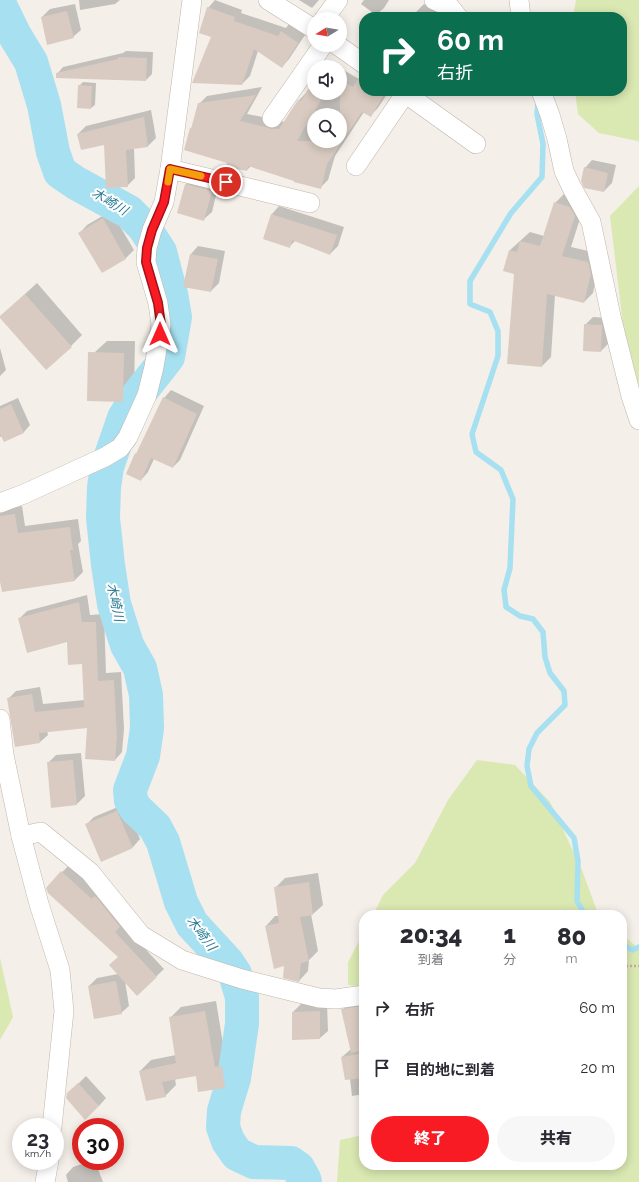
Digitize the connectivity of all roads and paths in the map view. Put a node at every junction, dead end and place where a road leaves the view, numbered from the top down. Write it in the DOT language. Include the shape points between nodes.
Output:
graph roads {
  1 [pos="192,0"];
  2 [pos="268,0"];
  3 [pos="338,0"];
  4 [pos="434,0"];
  5 [pos="519,0"];
  6 [pos="329,12"];
  7 [pos="454,12"];
  8 [pos="520,12"];
  9 [pos="307,25"];
  10 [pos="318,52"];
  11 [pos="347,52"];
  12 [pos="359,60"];
  13 [pos="402,96"];
  14 [pos="410,96"];
  15 [pos="543,96"];
  16 [pos="272,118"];
  17 [pos="476,144"];
  18 [pos="356,166"];
  19 [pos="170,169"];
  20 [pos="310,203"];
  21 [pos="639,420"];
  22 [pos="0,503"];
  23 [pos="0,719"];
  24 [pos="21,836"];
  25 [pos="627,966"];
  26 [pos="639,966"];
  27 [pos="359,996"];
  28 [pos="53,1118"];
  29 [pos="47,1170"];
  30 [pos="45,1182"];
  1 -- 19 [label="street"];
  2 -- 9 [label="street"];
  3 -- 6 [label="street"];
  4 -- 7 [label="street" via="450,7"];
  5 -- 8 [label="street"];
  10 -- 16 [label="street"];
  11 -- 12 [label="street"];
  13 -- 18 [label="street"];
  14 -- 17 [label="street"];
  15 -- 21 [label="street" via="564,171 591,222 611,316"];
  19 -- 20 [label="street"];
  19 -- 22 [label="street" via="164,202 147,248 146,262 158,303 161,325 147,395 128,437 113,453"];
  23 -- 24 [label="street" via="4,755"];
  24 -- 27 [label="street" via="41,832 90,872 141,934 182,960 319,998"];
  24 -- 28 [label="street" via="60,970 64,1011"];
  25 -- 26 [label="path"];
  29 -- 30 [label="street"];
}
